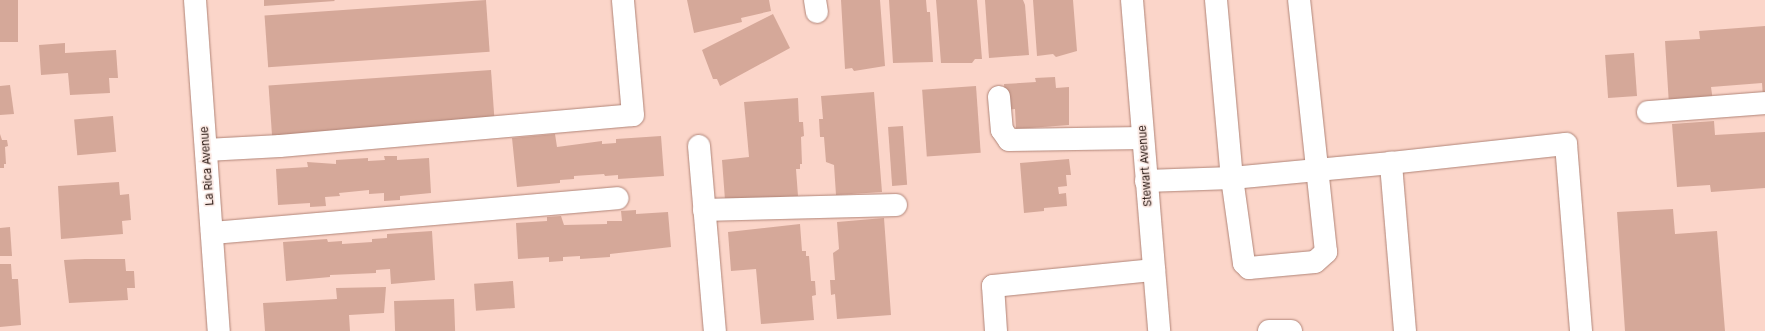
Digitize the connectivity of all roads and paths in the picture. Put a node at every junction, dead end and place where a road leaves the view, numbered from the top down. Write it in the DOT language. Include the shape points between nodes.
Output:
graph roads {
  1 [pos="195,0"];
  2 [pos="623,0"];
  3 [pos="1132,0"];
  4 [pos="1216,0"];
  5 [pos="1299,0"];
  6 [pos="999,97"];
  7 [pos="1765,103"];
  8 [pos="1648,112"];
  9 [pos="1143,138"];
  10 [pos="699,146"];
  11 [pos="206,150"];
  12 [pos="1391,163"];
  13 [pos="1318,170"];
  14 [pos="1232,178"];
  15 [pos="1146,182"];
  16 [pos="617,198"];
  17 [pos="896,205"];
  18 [pos="704,210"];
  19 [pos="212,233"];
  20 [pos="1154,270"];
  21 [pos="219,331"];
  22 [pos="715,331"];
  23 [pos="996,331"];
  24 [pos="1159,331"];
  25 [pos="1269,331"];
  26 [pos="1292,331"];
  27 [pos="1405,331"];
  28 [pos="1581,331"];
  1 -- 11 [label="street, La Rica Avenue"];
  2 -- 11 [label="street" via="634,115 280,146"];
  3 -- 9 [label="street, Stewart Avenue"];
  4 -- 14 [label="street"];
  5 -- 13 [label="street"];
  6 -- 9 [label="street" via="1002,130 1009,140"];
  7 -- 8 [label="street"];
  9 -- 15 [label="street, Stewart Avenue"];
  10 -- 18 [label="street"];
  11 -- 19 [label="street, La Rica Avenue"];
  12 -- 13 [label="street"];
  12 -- 27 [label="street"];
  12 -- 28 [label="street" via="1566,144"];
  13 -- 14 [label="street"];
  13 -- 14 [label="street" via="1326,252 1315,262 1249,268 1244,263"];
  14 -- 15 [label="street"];
  15 -- 20 [label="street, Stewart Avenue"];
  16 -- 19 [label="street"];
  17 -- 18 [label="street"];
  18 -- 22 [label="street"];
  19 -- 21 [label="street, La Rica Avenue"];
  20 -- 23 [label="street" via="993,286"];
  20 -- 24 [label="street, Stewart Avenue"];
  25 -- 26 [label="street"];
}
